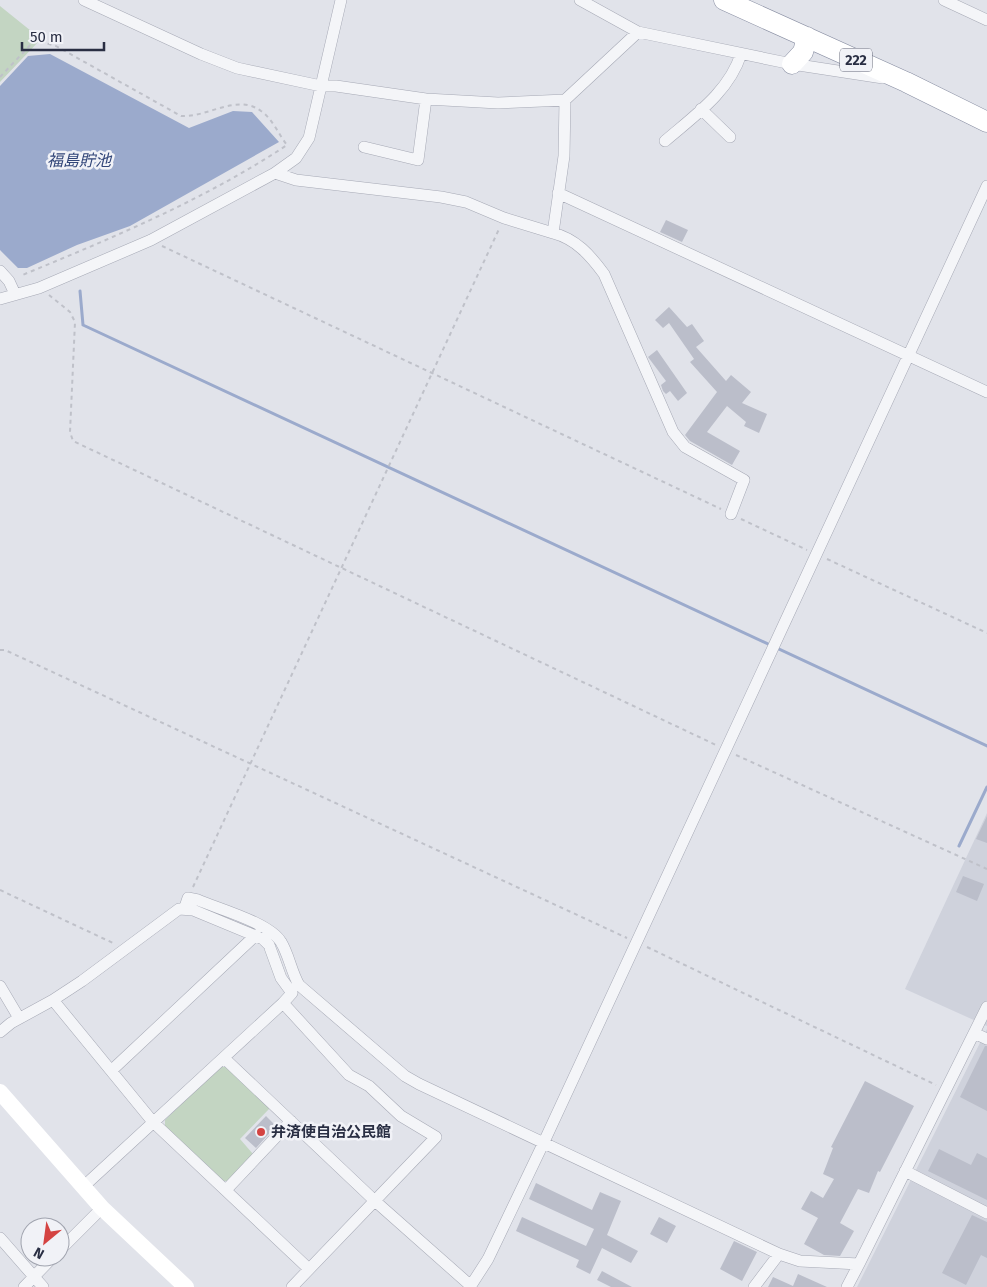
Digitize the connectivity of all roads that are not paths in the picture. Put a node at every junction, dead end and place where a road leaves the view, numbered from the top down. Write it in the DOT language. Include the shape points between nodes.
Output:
graph roads {
  1 [pos="84,0"];
  2 [pos="341,0"];
  3 [pos="580,0"];
  4 [pos="724,0"];
  5 [pos="944,0"];
  6 [pos="987,20"];
  7 [pos="638,32"];
  8 [pos="806,37"];
  9 [pos="741,54"];
  10 [pos="792,64"];
  11 [pos="906,82"];
  12 [pos="321,86"];
  13 [pos="426,99"];
  14 [pos="566,100"];
  15 [pos="701,109"];
  16 [pos="987,122"];
  17 [pos="730,138"];
  18 [pos="665,142"];
  19 [pos="364,147"];
  20 [pos="275,173"];
  21 [pos="987,186"];
  22 [pos="558,193"];
  23 [pos="553,233"];
  24 [pos="0,271"];
  25 [pos="15,294"];
  26 [pos="0,299"];
  27 [pos="908,356"];
  28 [pos="987,392"];
  29 [pos="731,514"];
  30 [pos="187,903"];
  31 [pos="256,935"];
  32 [pos="0,986"];
  33 [pos="53,1000"];
  34 [pos="283,1003"];
  35 [pos="987,1007"];
  36 [pos="19,1018"];
  37 [pos="0,1032"];
  38 [pos="974,1033"];
  39 [pos="987,1039"];
  40 [pos="224,1058"];
  41 [pos="112,1070"];
  42 [pos="0,1092"];
  43 [pos="291,1121"];
  44 [pos="154,1122"];
  45 [pos="543,1144"];
  46 [pos="905,1171"];
  47 [pos="83,1187"];
  48 [pos="226,1190"];
  49 [pos="375,1201"];
  50 [pos="102,1208"];
  51 [pos="987,1213"];
  52 [pos="0,1238"];
  53 [pos="70,1240"];
  54 [pos="779,1254"];
  55 [pos="858,1264"];
  56 [pos="42,1267"];
  57 [pos="309,1269"];
  58 [pos="32,1277"];
  59 [pos="24,1287"];
  60 [pos="43,1287"];
  61 [pos="186,1287"];
  62 [pos="292,1287"];
  63 [pos="470,1287"];
  64 [pos="754,1287"];
  65 [pos="847,1287"];
  1 -- 12 [label="street" via="237,68"];
  2 -- 12 [label="street"];
  3 -- 7 [label="street"];
  4 -- 8 [label="highway, 222"];
  5 -- 6 [label="street"];
  7 -- 9 [label="street"];
  7 -- 14 [label="street"];
  8 -- 10 [label="highway" via="803,52"];
  8 -- 11 [label="highway, 222"];
  9 -- 10 [label="street"];
  9 -- 15 [label="street" via="736,71"];
  10 -- 11 [label="street"];
  11 -- 16 [label="highway, 222"];
  12 -- 13 [label="street"];
  12 -- 20 [label="street" via="309,138 296,158"];
  13 -- 14 [label="street" via="498,103"];
  13 -- 19 [label="street" via="418,160"];
  14 -- 22 [label="street" via="564,156"];
  15 -- 17 [label="street"];
  15 -- 18 [label="street"];
  20 -- 23 [label="street" via="296,180 466,202"];
  20 -- 25 [label="street" via="151,240 39,288"];
  21 -- 27 [label="street"];
  22 -- 23 [label="street"];
  22 -- 27 [label="street"];
  23 -- 29 [label="street" via="565,236 588,252 604,274 678,440 744,480"];
  24 -- 25 [label="street"];
  25 -- 26 [label="street"];
  27 -- 28 [label="street"];
  27 -- 45 [label="street"];
  30 -- 31 [label="street"];
  30 -- 33 [label="street"];
  30 -- 45 [label="street" via="269,929 281,942 299,985 405,1076"];
  31 -- 34 [label="street" via="269,945 281,978 292,994"];
  31 -- 41 [label="street"];
  32 -- 36 [label="street"];
  33 -- 36 [label="street"];
  33 -- 41 [label="street"];
  34 -- 40 [label="street"];
  34 -- 49 [label="street" via="349,1074 369,1086 401,1116 436,1137"];
  35 -- 38 [label="street"];
  36 -- 37 [label="street"];
  38 -- 39 [label="street"];
  38 -- 46 [label="street"];
  40 -- 43 [label="street"];
  40 -- 44 [label="street"];
  41 -- 44 [label="street"];
  42 -- 47 [label="street"];
  43 -- 48 [label="street"];
  43 -- 49 [label="street"];
  44 -- 47 [label="street"];
  44 -- 48 [label="street"];
  45 -- 54 [label="street"];
  45 -- 63 [label="street" via="488,1259"];
  46 -- 51 [label="street"];
  46 -- 55 [label="street"];
  47 -- 50 [label="street"];
  48 -- 57 [label="street"];
  49 -- 57 [label="street"];
  49 -- 63 [label="street"];
  50 -- 53 [label="street"];
  50 -- 61 [label="street"];
  52 -- 58 [label="street"];
  54 -- 55 [label="street" via="800,1261"];
  54 -- 64 [label="street"];
  55 -- 65 [label="street"];
  56 -- 58 [label="street"];
  57 -- 62 [label="street"];
  58 -- 59 [label="street"];
  58 -- 60 [label="street"];
}
